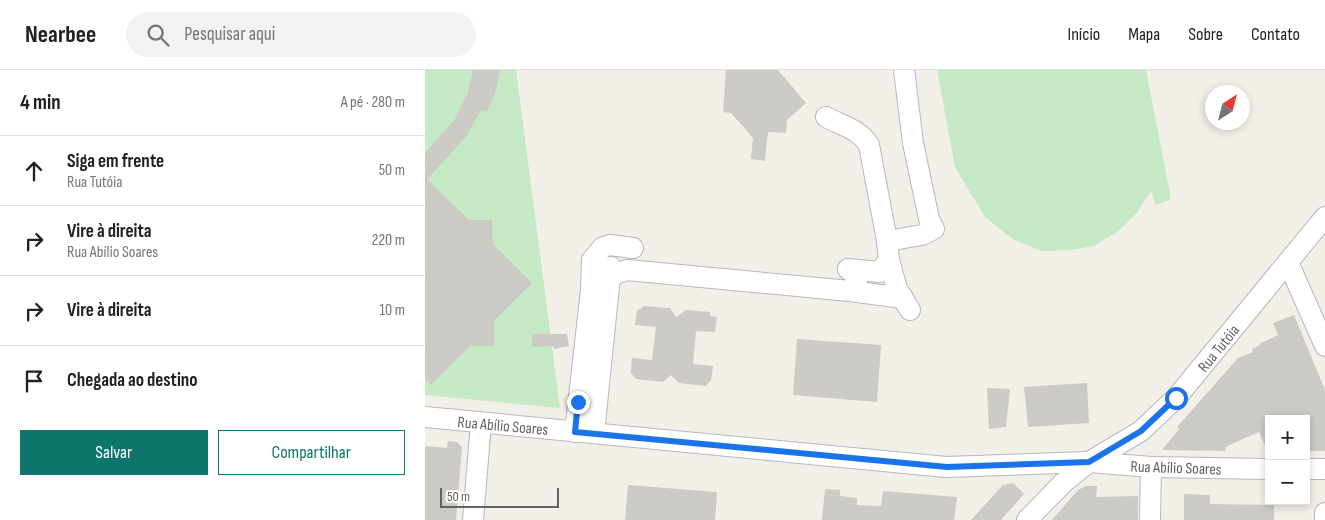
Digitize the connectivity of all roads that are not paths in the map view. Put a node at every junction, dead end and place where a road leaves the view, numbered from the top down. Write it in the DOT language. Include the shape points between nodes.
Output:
graph roads {
  1 [pos="903,70"];
  2 [pos="826,117"];
  3 [pos="1325,217"];
  4 [pos="885,258"];
  5 [pos="1288,262"];
  6 [pos="609,281"];
  7 [pos="850,291"];
  8 [pos="875,294"];
  9 [pos="1305,299"];
  10 [pos="1325,300"];
  11 [pos="1325,346"];
  12 [pos="594,348"];
  13 [pos="425,417"];
  14 [pos="481,423"];
  15 [pos="584,432"];
  16 [pos="1089,462"];
  17 [pos="1151,467"];
  18 [pos="1265,468"];
  19 [pos="1310,469"];
  20 [pos="1325,469"];
  21 [pos="1325,513"];
  22 [pos="473,520"];
  23 [pos="1027,520"];
  24 [pos="1150,520"];
  25 [pos="1325,520"];
  1 -- 4 [label="street" via="913,143 934,229"];
  2 -- 4 [label="street" via="855,129 869,145"];
  3 -- 5 [label="street, Rua Tutóia"];
  4 -- 7 [label="street" via="848,269 857,281"];
  4 -- 8 [label="street"];
  4 -- 8 [label="street" via="891,280 903,299"];
  5 -- 9 [label="street"];
  5 -- 16 [label="street, Rua Tutóia" via="1176,398 1141,431"];
  6 -- 7 [label="street" via="615,274 627,270"];
  6 -- 12 [label="street"];
  6 -- 12 [label="street" via="614,257 633,248 610,245 603,247 594,257"];
  7 -- 8 [label="street"];
  9 -- 10 [label="street"];
  9 -- 11 [label="street"];
  12 -- 15 [label="street"];
  13 -- 14 [label="street, Rua Abílio Soares"];
  14 -- 15 [label="street, Rua Abílio Soares"];
  14 -- 22 [label="street"];
  15 -- 16 [label="street, Rua Abílio Soares" via="947,467"];
  16 -- 17 [label="street, Rua Abílio Soares"];
  16 -- 23 [label="street, Rua Tutóia"];
  17 -- 18 [label="street, Rua Abílio Soares"];
  17 -- 24 [label="street"];
  19 -- 20 [label="street"];
  21 -- 25 [label="street"];
}
